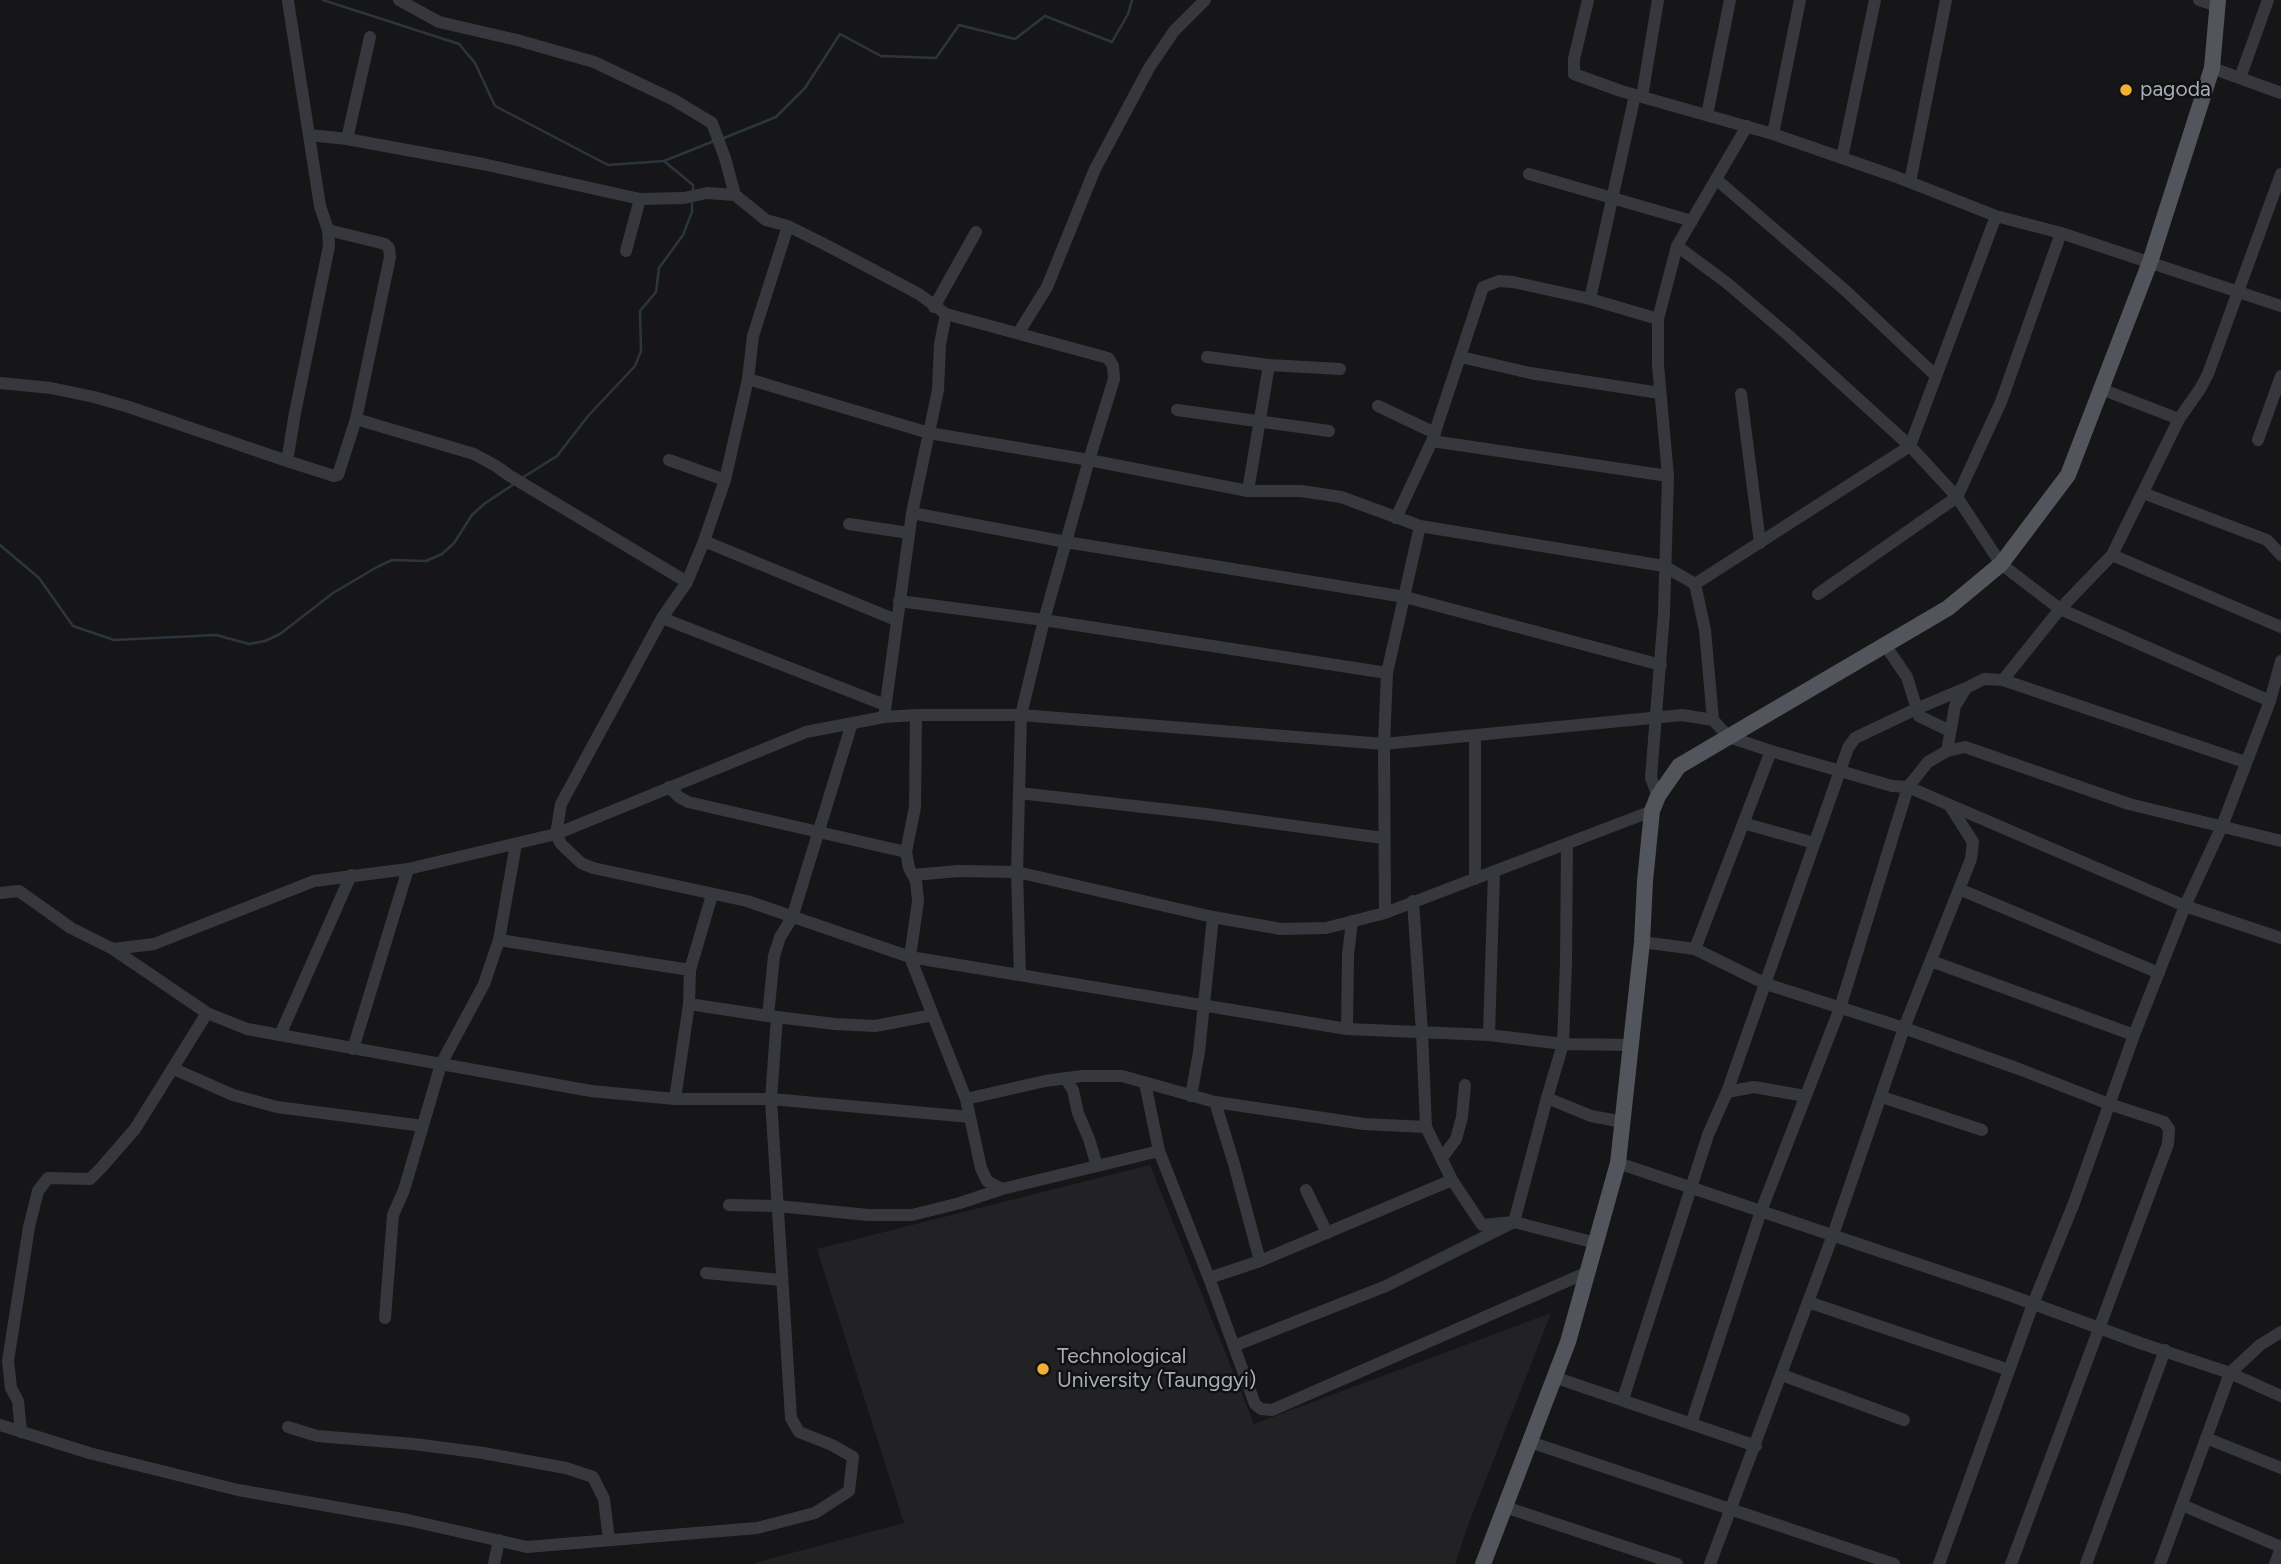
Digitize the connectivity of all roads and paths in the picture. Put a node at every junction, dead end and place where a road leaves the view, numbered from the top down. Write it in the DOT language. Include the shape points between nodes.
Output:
graph roads {
  1 [pos="399,0"];
  2 [pos="1205,0"];
  3 [pos="1588,0"];
  4 [pos="1658,0"];
  5 [pos="1730,0"];
  6 [pos="1800,0"];
  7 [pos="1875,0"];
  8 [pos="1946,0"];
  9 [pos="2199,0"];
  10 [pos="2268,0"];
  11 [pos="288,1"];
  12 [pos="2218,3"];
  13 [pos="370,37"];
  14 [pos="2212,68"];
  15 [pos="2240,78"];
  16 [pos="2281,93"];
  17 [pos="1639,96"];
  18 [pos="1707,115"];
  19 [pos="1747,126"];
  20 [pos="1773,134"];
  21 [pos="309,135"];
  22 [pos="347,139"];
  23 [pos="1842,158"];
  24 [pos="1529,174"];
  25 [pos="2281,174"];
  26 [pos="1717,180"];
  27 [pos="1910,182"];
  28 [pos="735,194"];
  29 [pos="639,199"];
  30 [pos="1612,199"];
  31 [pos="1996,216"];
  32 [pos="1692,221"];
  33 [pos="788,226"];
  34 [pos="328,230"];
  35 [pos="975,232"];
  36 [pos="2061,233"];
  37 [pos="1677,246"];
  38 [pos="626,251"];
  39 [pos="2150,262"];
  40 [pos="2239,292"];
  41 [pos="1590,299"];
  42 [pos="2281,306"];
  43 [pos="934,307"];
  44 [pos="946,314"];
  45 [pos="1658,319"];
  46 [pos="1019,332"];
  47 [pos="1208,357"];
  48 [pos="1461,357"];
  49 [pos="1269,365"];
  50 [pos="1340,369"];
  51 [pos="1936,376"];
  52 [pos="2281,376"];
  53 [pos="748,379"];
  54 [pos="0,383"];
  55 [pos="2101,389"];
  56 [pos="1660,393"];
  57 [pos="1741,394"];
  58 [pos="1378,406"];
  59 [pos="1177,410"];
  60 [pos="356,419"];
  61 [pos="2179,419"];
  62 [pos="1259,421"];
  63 [pos="1329,431"];
  64 [pos="929,433"];
  65 [pos="1433,437"];
  66 [pos="2258,440"];
  67 [pos="1910,446"];
  68 [pos="669,460"];
  69 [pos="1088,460"];
  70 [pos="287,461"];
  71 [pos="1668,476"];
  72 [pos="725,480"];
  73 [pos="1248,491"];
  74 [pos="2143,493"];
  75 [pos="1957,497"];
  76 [pos="912,513"];
  77 [pos="1396,517"];
  78 [pos="849,524"];
  79 [pos="1420,526"];
  80 [pos="909,533"];
  81 [pos="704,541"];
  82 [pos="1066,541"];
  83 [pos="1760,542"];
  84 [pos="2112,555"];
  85 [pos="2281,555"];
  86 [pos="2001,564"];
  87 [pos="1664,566"];
  88 [pos="687,582"];
  89 [pos="1695,584"];
  90 [pos="1818,594"];
  91 [pos="1405,597"];
  92 [pos="899,601"];
  93 [pos="2060,609"];
  94 [pos="662,618"];
  95 [pos="896,620"];
  96 [pos="1044,620"];
  97 [pos="2281,627"];
  98 [pos="1885,645"];
  99 [pos="2281,661"];
  100 [pos="1661,665"];
  101 [pos="1387,673"];
  102 [pos="2003,680"];
  103 [pos="1966,688"];
  104 [pos="2270,701"];
  105 [pos="1916,709"];
  106 [pos="884,711"];
  107 [pos="916,715"];
  108 [pos="1021,715"];
  109 [pos="1657,717"];
  110 [pos="1713,720"];
  111 [pos="852,723"];
  112 [pos="1950,731"];
  113 [pos="1475,735"];
  114 [pos="1729,737"];
  115 [pos="1384,744"];
  116 [pos="1771,751"];
  117 [pos="1947,751"];
  118 [pos="2245,762"];
  119 [pos="1839,771"];
  120 [pos="669,787"];
  121 [pos="1908,787"];
  122 [pos="1019,793"];
  123 [pos="1655,804"];
  124 [pos="1950,805"];
  125 [pos="1743,823"];
  126 [pos="2222,826"];
  127 [pos="818,833"];
  128 [pos="556,834"];
  129 [pos="1383,838"];
  130 [pos="2281,841"];
  131 [pos="1814,843"];
  132 [pos="516,844"];
  133 [pos="1567,845"];
  134 [pos="906,852"];
  135 [pos="408,869"];
  136 [pos="1017,872"];
  137 [pos="1494,872"];
  138 [pos="351,875"];
  139 [pos="913,875"];
  140 [pos="1475,878"];
  141 [pos="1959,889"];
  142 [pos="0,893"];
  143 [pos="712,895"];
  144 [pos="1413,901"];
  145 [pos="2185,906"];
  146 [pos="1385,913"];
  147 [pos="1213,917"];
  148 [pos="792,918"];
  149 [pos="1352,921"];
  150 [pos="2281,938"];
  151 [pos="499,940"];
  152 [pos="1642,942"];
  153 [pos="113,949"];
  154 [pos="1695,949"];
  155 [pos="910,957"];
  156 [pos="1931,961"];
  157 [pos="690,970"];
  158 [pos="2159,972"];
  159 [pos="1020,975"];
  160 [pos="1766,984"];
  161 [pos="689,1004"];
  162 [pos="1204,1006"];
  163 [pos="1840,1008"];
  164 [pos="206,1013"];
  165 [pos="933,1015"];
  166 [pos="772,1017"];
  167 [pos="1904,1028"];
  168 [pos="1347,1029"];
  169 [pos="1422,1032"];
  170 [pos="1489,1034"];
  171 [pos="279,1035"];
  172 [pos="2134,1035"];
  173 [pos="1563,1044"];
  174 [pos="1631,1045"];
  175 [pos="353,1049"];
  176 [pos="441,1064"];
  177 [pos="174,1069"];
  178 [pos="1065,1078"];
  179 [pos="1145,1083"];
  180 [pos="1465,1085"];
  181 [pos="1727,1092"];
  182 [pos="1191,1096"];
  183 [pos="1805,1096"];
  184 [pos="1882,1097"];
  185 [pos="1547,1098"];
  186 [pos="675,1099"];
  187 [pos="771,1099"];
  188 [pos="966,1099"];
  189 [pos="1215,1102"];
  190 [pos="2109,1104"];
  191 [pos="970,1117"];
  192 [pos="1622,1122"];
  193 [pos="423,1126"];
  194 [pos="1426,1127"];
  195 [pos="1982,1130"];
  196 [pos="1159,1151"];
  197 [pos="1442,1158"];
  198 [pos="1618,1163"];
  199 [pos="1097,1166"];
  200 [pos="1452,1180"];
  201 [pos="1002,1189"];
  202 [pos="1692,1189"];
  203 [pos="1306,1190"];
  204 [pos="729,1205"];
  205 [pos="778,1206"];
  206 [pos="1761,1211"];
  207 [pos="1514,1222"];
  208 [pos="1327,1233"];
  209 [pos="1833,1235"];
  210 [pos="1596,1243"];
  211 [pos="1260,1261"];
  212 [pos="1588,1272"];
  213 [pos="706,1273"];
  214 [pos="1209,1278"];
  215 [pos="781,1280"];
  216 [pos="1808,1302"];
  217 [pos="2033,1304"];
  218 [pos="386,1318"];
  219 [pos="2099,1327"];
  220 [pos="2281,1332"];
  221 [pos="1234,1346"];
  222 [pos="2165,1350"];
  223 [pos="2009,1370"];
  224 [pos="2230,1373"];
  225 [pos="1782,1375"];
  226 [pos="1554,1377"];
  227 [pos="2281,1395"];
  228 [pos="1623,1399"];
  229 [pos="1904,1420"];
  230 [pos="1691,1424"];
  231 [pos="0,1425"];
  232 [pos="288,1427"];
  233 [pos="21,1432"];
  234 [pos="2206,1438"];
  235 [pos="1530,1442"];
  236 [pos="1756,1446"];
  237 [pos="2281,1468"];
  238 [pos="2182,1505"];
  239 [pos="1505,1507"];
  240 [pos="1732,1510"];
  241 [pos="499,1540"];
  242 [pos="609,1540"];
  243 [pos="2281,1547"];
  244 [pos="494,1564"];
  245 [pos="1483,1564"];
  246 [pos="1677,1564"];
  247 [pos="1710,1564"];
  248 [pos="1894,1564"];
  249 [pos="1939,1564"];
  250 [pos="2011,1564"];
  251 [pos="2086,1564"];
  252 [pos="2160,1564"];
  253 [pos="2275,1564"];
  1 -- 28 [label="street" via="439,23 594,62 674,100 712,123"];
  2 -- 46 [label="street" via="1174,31 1149,68 1096,169 1047,287"];
  3 -- 17 [label="street" via="1574,74"];
  4 -- 17 [label="street"];
  5 -- 18 [label="street"];
  6 -- 20 [label="street"];
  7 -- 23 [label="street"];
  8 -- 27 [label="street"];
  9 -- 12 [label="street"];
  10 -- 15 [label="street"];
  11 -- 21 [label="street"];
  12 -- 14 [label="main road"];
  13 -- 22 [label="street"];
  14 -- 15 [label="street"];
  14 -- 39 [label="main road"];
  15 -- 16 [label="street"];
  17 -- 18 [label="street"];
  17 -- 30 [label="street"];
  18 -- 19 [label="street"];
  19 -- 20 [label="street"];
  19 -- 26 [label="street"];
  20 -- 23 [label="street"];
  21 -- 22 [label="street"];
  21 -- 34 [label="street"];
  22 -- 29 [label="street"];
  23 -- 27 [label="street"];
  24 -- 30 [label="street"];
  25 -- 40 [label="street"];
  26 -- 32 [label="street"];
  26 -- 51 [label="street"];
  27 -- 31 [label="street"];
  28 -- 29 [label="street"];
  28 -- 33 [label="street" via="766,220"];
  29 -- 38 [label="street"];
  30 -- 32 [label="street"];
  30 -- 41 [label="street"];
  31 -- 36 [label="street"];
  31 -- 51 [label="street"];
  32 -- 37 [label="street"];
  33 -- 43 [label="street" via="919,294"];
  33 -- 53 [label="street" via="753,336"];
  34 -- 60 [label="street" via="389,248"];
  34 -- 70 [label="street" via="329,246"];
  35 -- 43 [label="street"];
  36 -- 39 [label="street"];
  36 -- 75 [label="street" via="2001,402"];
  37 -- 45 [label="street"];
  37 -- 67 [label="street" via="1788,335"];
  39 -- 40 [label="street"];
  39 -- 55 [label="main road"];
  40 -- 42 [label="street"];
  40 -- 61 [label="street" via="2208,373"];
  41 -- 45 [label="street"];
  41 -- 48 [label="street" via="1513,282 1483,287"];
  43 -- 44 [label="street"];
  44 -- 46 [label="street"];
  44 -- 64 [label="street"];
  45 -- 56 [label="street"];
  46 -- 69 [label="street" via="1108,358 1113,366 1114,379"];
  47 -- 49 [label="street"];
  48 -- 56 [label="street"];
  48 -- 65 [label="street"];
  49 -- 50 [label="street"];
  49 -- 62 [label="street"];
  51 -- 67 [label="street"];
  52 -- 66 [label="street"];
  53 -- 64 [label="street"];
  53 -- 72 [label="street"];
  54 -- 70 [label="street" via="105,400"];
  55 -- 61 [label="street"];
  55 -- 86 [label="main road" via="2068,475"];
  56 -- 71 [label="street"];
  57 -- 83 [label="street"];
  58 -- 65 [label="street"];
  59 -- 62 [label="street"];
  60 -- 70 [label="street" via="338,475"];
  60 -- 88 [label="street" via="474,454"];
  61 -- 74 [label="street"];
  62 -- 63 [label="street"];
  62 -- 73 [label="street"];
  64 -- 69 [label="street"];
  64 -- 76 [label="street"];
  65 -- 71 [label="street"];
  65 -- 77 [label="street"];
  67 -- 75 [label="street"];
  67 -- 83 [label="street"];
  68 -- 72 [label="street"];
  69 -- 73 [label="street"];
  69 -- 82 [label="street"];
  71 -- 87 [label="street"];
  72 -- 81 [label="street"];
  73 -- 77 [label="street" via="1341,497"];
  74 -- 84 [label="street"];
  74 -- 85 [label="street" via="2267,540"];
  75 -- 86 [label="street"];
  75 -- 90 [label="street"];
  76 -- 80 [label="street"];
  76 -- 82 [label="street"];
  77 -- 79 [label="street"];
  78 -- 80 [label="street"];
  79 -- 87 [label="street"];
  79 -- 91 [label="street"];
  80 -- 92 [label="street"];
  81 -- 88 [label="street"];
  81 -- 95 [label="street"];
  82 -- 91 [label="street"];
  82 -- 96 [label="street"];
  83 -- 89 [label="street"];
  84 -- 93 [label="street"];
  84 -- 97 [label="street"];
  86 -- 93 [label="street"];
  86 -- 98 [label="main road" via="1948,608"];
  87 -- 89 [label="street"];
  87 -- 100 [label="street"];
  88 -- 94 [label="street"];
  89 -- 110 [label="street" via="1705,630"];
  91 -- 100 [label="street"];
  91 -- 101 [label="street"];
  92 -- 95 [label="street"];
  92 -- 96 [label="street"];
  93 -- 102 [label="street"];
  93 -- 104 [label="street"];
  94 -- 106 [label="street"];
  94 -- 128 [label="street" via="561,804"];
  95 -- 106 [label="street"];
  96 -- 101 [label="street"];
  96 -- 108 [label="street"];
  98 -- 105 [label="street" via="1907,677"];
  98 -- 114 [label="main road"];
  99 -- 104 [label="street"];
  100 -- 109 [label="street"];
  101 -- 115 [label="street"];
  102 -- 103 [label="street" via="1984,679"];
  102 -- 118 [label="street"];
  103 -- 105 [label="street"];
  103 -- 112 [label="street" via="1955,706"];
  104 -- 118 [label="street"];
  105 -- 112 [label="street" via="1919,716"];
  105 -- 119 [label="street" via="1855,738"];
  106 -- 107 [label="street"];
  106 -- 111 [label="street"];
  107 -- 108 [label="street"];
  107 -- 134 [label="street" via="915,807"];
  108 -- 115 [label="street"];
  108 -- 122 [label="street"];
  109 -- 110 [label="street"];
  109 -- 113 [label="street"];
  109 -- 123 [label="street" via="1651,778"];
  110 -- 114 [label="street"];
  111 -- 120 [label="street" via="806,732"];
  111 -- 127 [label="street"];
  112 -- 117 [label="street"];
  113 -- 115 [label="street"];
  113 -- 140 [label="street"];
  114 -- 116 [label="street"];
  114 -- 123 [label="main road" via="1679,766"];
  115 -- 129 [label="street"];
  116 -- 119 [label="street"];
  116 -- 125 [label="street"];
  117 -- 121 [label="street" via="1928,762"];
  117 -- 126 [label="street" via="1965,747 2129,804"];
  118 -- 126 [label="street"];
  119 -- 121 [label="street"];
  119 -- 131 [label="street"];
  120 -- 127 [label="street" via="688,802"];
  120 -- 128 [label="street"];
  121 -- 124 [label="street"];
  121 -- 163 [label="street"];
  122 -- 129 [label="street"];
  122 -- 136 [label="street"];
  123 -- 133 [label="street"];
  123 -- 152 [label="main road"];
  124 -- 141 [label="street" via="1974,846"];
  124 -- 145 [label="street"];
  125 -- 131 [label="street"];
  125 -- 154 [label="street"];
  126 -- 130 [label="street"];
  126 -- 145 [label="street"];
  127 -- 134 [label="street"];
  127 -- 148 [label="street"];
  128 -- 132 [label="street"];
  128 -- 143 [label="street" via="570,854 593,869"];
  129 -- 146 [label="street"];
  131 -- 160 [label="street"];
  132 -- 135 [label="street"];
  132 -- 151 [label="street"];
  133 -- 137 [label="street"];
  133 -- 173 [label="street"];
  134 -- 139 [label="street"];
  135 -- 138 [label="street"];
  135 -- 175 [label="street"];
  136 -- 139 [label="street"];
  136 -- 147 [label="street"];
  136 -- 159 [label="street"];
  137 -- 140 [label="street"];
  137 -- 170 [label="street"];
  138 -- 153 [label="street" via="314,881 154,944"];
  138 -- 171 [label="street"];
  139 -- 155 [label="street" via="918,901"];
  140 -- 144 [label="street"];
  141 -- 156 [label="street"];
  141 -- 158 [label="street"];
  142 -- 153 [label="street" via="19,891 71,928"];
  143 -- 148 [label="street" via="747,901"];
  143 -- 157 [label="street"];
  144 -- 146 [label="street"];
  144 -- 169 [label="street"];
  145 -- 150 [label="street"];
  145 -- 158 [label="street"];
  146 -- 149 [label="street"];
  147 -- 149 [label="street" via="1281,929 1325,928"];
  147 -- 162 [label="street"];
  148 -- 155 [label="street"];
  148 -- 166 [label="street" via="774,956"];
  149 -- 168 [label="street"];
  151 -- 157 [label="street"];
  151 -- 176 [label="street" via="484,984"];
  152 -- 154 [label="street"];
  152 -- 174 [label="main road"];
  153 -- 164 [label="street"];
  154 -- 160 [label="street"];
  155 -- 159 [label="street"];
  155 -- 165 [label="street"];
  156 -- 167 [label="street"];
  156 -- 172 [label="street"];
  157 -- 161 [label="street"];
  158 -- 172 [label="street"];
  159 -- 162 [label="street"];
  160 -- 163 [label="street"];
  160 -- 181 [label="street"];
  161 -- 166 [label="street"];
  161 -- 186 [label="street"];
  162 -- 168 [label="street"];
  162 -- 182 [label="street"];
  163 -- 167 [label="street"];
  163 -- 183 [label="street"];
  164 -- 171 [label="street"];
  164 -- 177 [label="street"];
  165 -- 166 [label="street" via="875,1026"];
  165 -- 188 [label="street"];
  166 -- 187 [label="street"];
  167 -- 184 [label="street"];
  167 -- 190 [label="street"];
  168 -- 169 [label="street"];
  169 -- 170 [label="street"];
  169 -- 194 [label="street"];
  170 -- 173 [label="street"];
  171 -- 175 [label="street"];
  172 -- 190 [label="street"];
  173 -- 174 [label="street"];
  173 -- 185 [label="street"];
  174 -- 192 [label="main road"];
  175 -- 176 [label="street"];
  176 -- 186 [label="street" via="591,1091"];
  176 -- 193 [label="street"];
  177 -- 193 [label="street" via="233,1095 277,1107"];
  177 -- 233 [label="street" via="135,1129 90,1179 48,1178 38,1191 8,1361"];
  178 -- 179 [label="street" via="1122,1076"];
  178 -- 188 [label="street"];
  178 -- 199 [label="street"];
  179 -- 182 [label="street"];
  179 -- 196 [label="street"];
  180 -- 197 [label="street" via="1456,1139"];
  181 -- 183 [label="street" via="1754,1087"];
  181 -- 202 [label="street"];
  182 -- 189 [label="street"];
  183 -- 206 [label="street"];
  184 -- 195 [label="street"];
  184 -- 209 [label="street"];
  185 -- 192 [label="street" via="1591,1116"];
  185 -- 207 [label="street"];
  186 -- 187 [label="street"];
  187 -- 191 [label="street"];
  187 -- 205 [label="street"];
  188 -- 191 [label="street"];
  189 -- 194 [label="street" via="1364,1124"];
  189 -- 211 [label="street"];
  190 -- 217 [label="street"];
  190 -- 219 [label="street" via="2164,1122 2169,1129 2168,1144"];
  191 -- 201 [label="street" via="986,1181"];
  192 -- 198 [label="main road"];
  193 -- 218 [label="street" via="393,1215"];
  194 -- 197 [label="street"];
  196 -- 199 [label="street"];
  196 -- 214 [label="street"];
  197 -- 200 [label="street"];
  198 -- 202 [label="street"];
  198 -- 210 [label="main road"];
  199 -- 201 [label="street"];
  200 -- 207 [label="street" via="1482,1225"];
  200 -- 208 [label="street"];
  201 -- 205 [label="street" via="912,1215"];
  202 -- 206 [label="street"];
  202 -- 228 [label="street"];
  203 -- 208 [label="street"];
  204 -- 205 [label="street"];
  205 -- 215 [label="street"];
  206 -- 209 [label="street"];
  206 -- 230 [label="street"];
  207 -- 210 [label="street"];
  207 -- 221 [label="street" via="1386,1286"];
  208 -- 211 [label="street"];
  209 -- 216 [label="street"];
  209 -- 217 [label="street"];
  210 -- 212 [label="main road"];
  211 -- 214 [label="street"];
  212 -- 221 [label="street" via="1272,1410 1255,1404"];
  212 -- 226 [label="main road"];
  213 -- 215 [label="street"];
  214 -- 221 [label="street"];
  215 -- 242 [label="street" via="791,1418 799,1433 853,1457 849,1491 815,1513 757,1528"];
  216 -- 223 [label="street"];
  216 -- 225 [label="street"];
  217 -- 219 [label="street"];
  217 -- 223 [label="street"];
  219 -- 222 [label="street"];
  219 -- 250 [label="street"];
  220 -- 224 [label="street"];
  222 -- 224 [label="street"];
  222 -- 251 [label="street"];
  223 -- 249 [label="street"];
  224 -- 227 [label="street"];
  224 -- 234 [label="street"];
  225 -- 229 [label="street"];
  225 -- 236 [label="street"];
  226 -- 228 [label="street"];
  226 -- 235 [label="main road"];
  228 -- 230 [label="street"];
  230 -- 236 [label="street"];
  231 -- 233 [label="street"];
  232 -- 242 [label="street" via="317,1436 483,1453 593,1477 604,1499"];
  233 -- 241 [label="street" via="238,1490"];
  234 -- 237 [label="street"];
  234 -- 238 [label="street"];
  235 -- 239 [label="main road"];
  235 -- 240 [label="street"];
  236 -- 240 [label="street"];
  238 -- 243 [label="street"];
  238 -- 252 [label="street"];
  239 -- 245 [label="main road"];
  239 -- 246 [label="street"];
  240 -- 247 [label="street"];
  240 -- 248 [label="street"];
  241 -- 242 [label="street" via="527,1546"];
  241 -- 244 [label="street"];
  243 -- 253 [label="street"];
}
